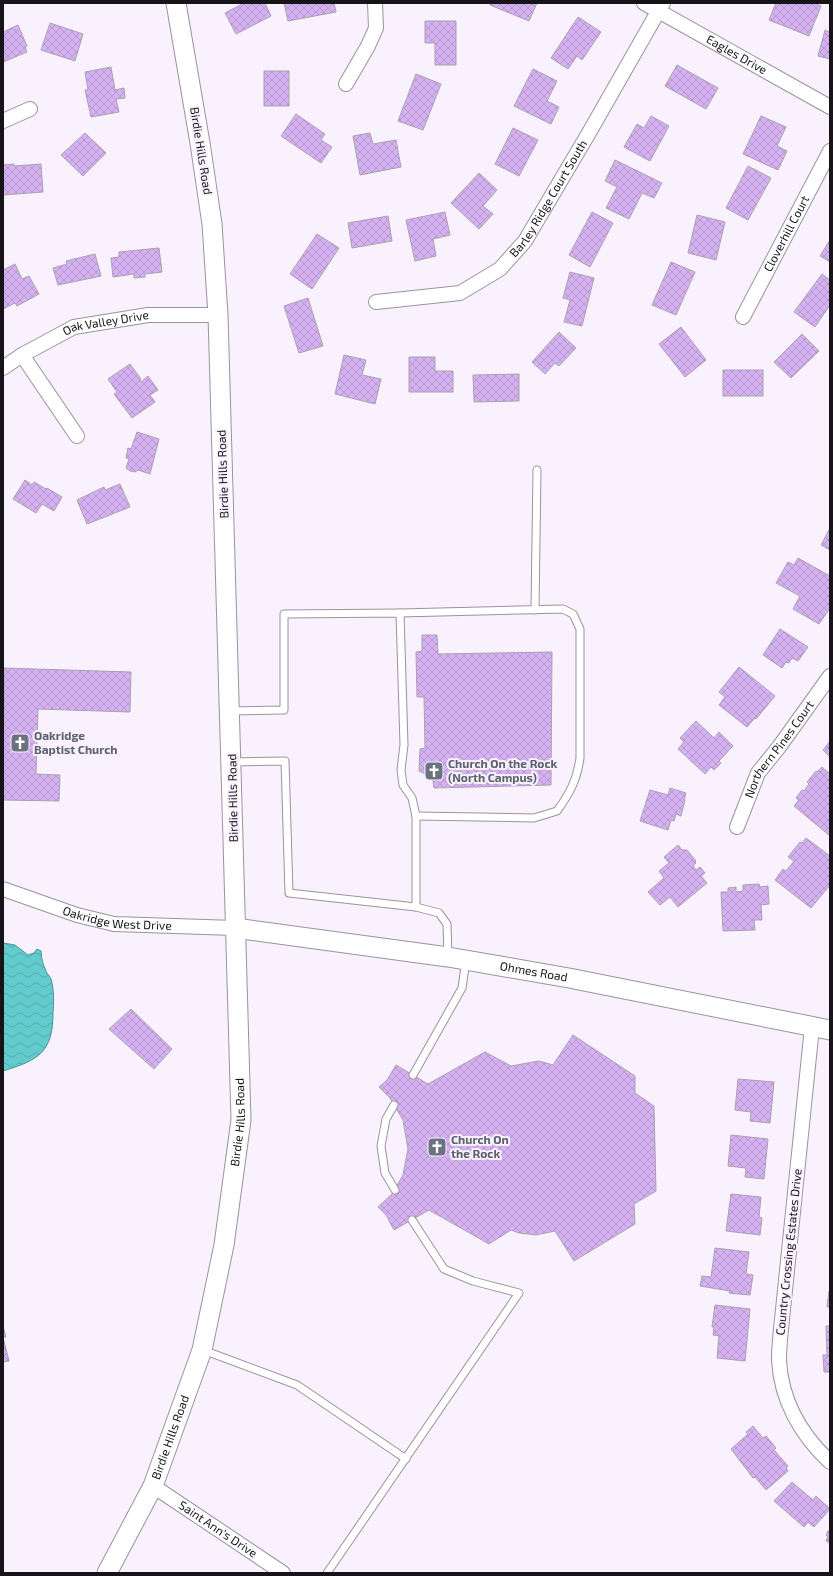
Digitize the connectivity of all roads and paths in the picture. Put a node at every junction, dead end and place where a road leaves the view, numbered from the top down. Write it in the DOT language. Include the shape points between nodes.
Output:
graph roads {
  1 [pos="176,3"];
  2 [pos="375,3"];
  3 [pos="644,3"];
  4 [pos="661,7"];
  5 [pos="346,84"];
  6 [pos="830,107"];
  7 [pos="30,109"];
  8 [pos="3,121"];
  9 [pos="830,151"];
  10 [pos="376,302"];
  11 [pos="218,315"];
  12 [pos="743,317"];
  13 [pos="22,354"];
  14 [pos="3,368"];
  15 [pos="77,436"];
  16 [pos="537,470"];
  17 [pos="535,610"];
  18 [pos="400,613"];
  19 [pos="830,676"];
  20 [pos="230,711"];
  21 [pos="232,762"];
  22 [pos="416,816"];
  23 [pos="737,827"];
  24 [pos="3,889"];
  25 [pos="416,907"];
  26 [pos="235,928"];
  27 [pos="448,957"];
  28 [pos="466,960"];
  29 [pos="821,1029"];
  30 [pos="413,1075"];
  31 [pos="394,1105"];
  32 [pos="395,1190"];
  33 [pos="412,1220"];
  34 [pos="202,1350"];
  35 [pos="406,1459"];
  36 [pos="830,1462"];
  37 [pos="153,1486"];
  38 [pos="107,1573"];
  39 [pos="283,1573"];
  40 [pos="327,1573"];
  1 -- 11 [label="main road, Birdie Hills Road" via="212,224"];
  2 -- 5 [label="street" via="376,28"];
  3 -- 4 [label="street, Eagles Drive"];
  4 -- 6 [label="street, Eagles Drive"];
  4 -- 10 [label="street, Barley Ridge Court South" via="525,241 500,269 460,293"];
  7 -- 8 [label="street"];
  9 -- 12 [label="street, Cloverhill Court"];
  11 -- 13 [label="street, Oak Valley Drive" via="148,315 74,327"];
  11 -- 20 [label="main road, Birdie Hills Road"];
  13 -- 14 [label="street, Oak Valley Drive"];
  13 -- 15 [label="street"];
  16 -- 17 [label="lane"];
  17 -- 18 [label="lane"];
  17 -- 22 [label="lane" via="563,609 573,614 580,628 580,758 578,775 567,796 557,811 534,818"];
  18 -- 20 [label="lane" via="284,614 284,710"];
  18 -- 22 [label="lane" via="404,745 401,770 403,786 412,798"];
  19 -- 23 [label="street, Northern Pines Court" via="758,773"];
  20 -- 21 [label="main road, Birdie Hills Road"];
  21 -- 25 [label="lane" via="285,761 289,893"];
  21 -- 26 [label="main road, Birdie Hills Road"];
  22 -- 25 [label="lane"];
  24 -- 26 [label="street, Oakridge West Drive" via="77,915 114,924"];
  25 -- 27 [label="lane" via="439,913 447,924"];
  26 -- 27 [label="main road, Ohmes Road"];
  26 -- 34 [label="main road, Birdie Hills Road" via="241,1120 224,1245"];
  27 -- 28 [label="main road, Ohmes Road"];
  28 -- 29 [label="main road, Ohmes Road"];
  28 -- 30 [label="lane" via="462,988"];
  29 -- 36 [label="street, Country Crossing Estates Drive" via="779,1359 784,1391 795,1420 817,1450"];
  31 -- 32 [label="lane" via="386,1118 381,1146 385,1173"];
  33 -- 35 [label="lane" via="444,1269 472,1281 519,1293"];
  34 -- 35 [label="lane" via="297,1386"];
  34 -- 37 [label="main road, Birdie Hills Road"];
  35 -- 40 [label="lane"];
  37 -- 38 [label="main road, Birdie Hills Road"];
  37 -- 39 [label="street, Saint Ann's Drive"];
}
